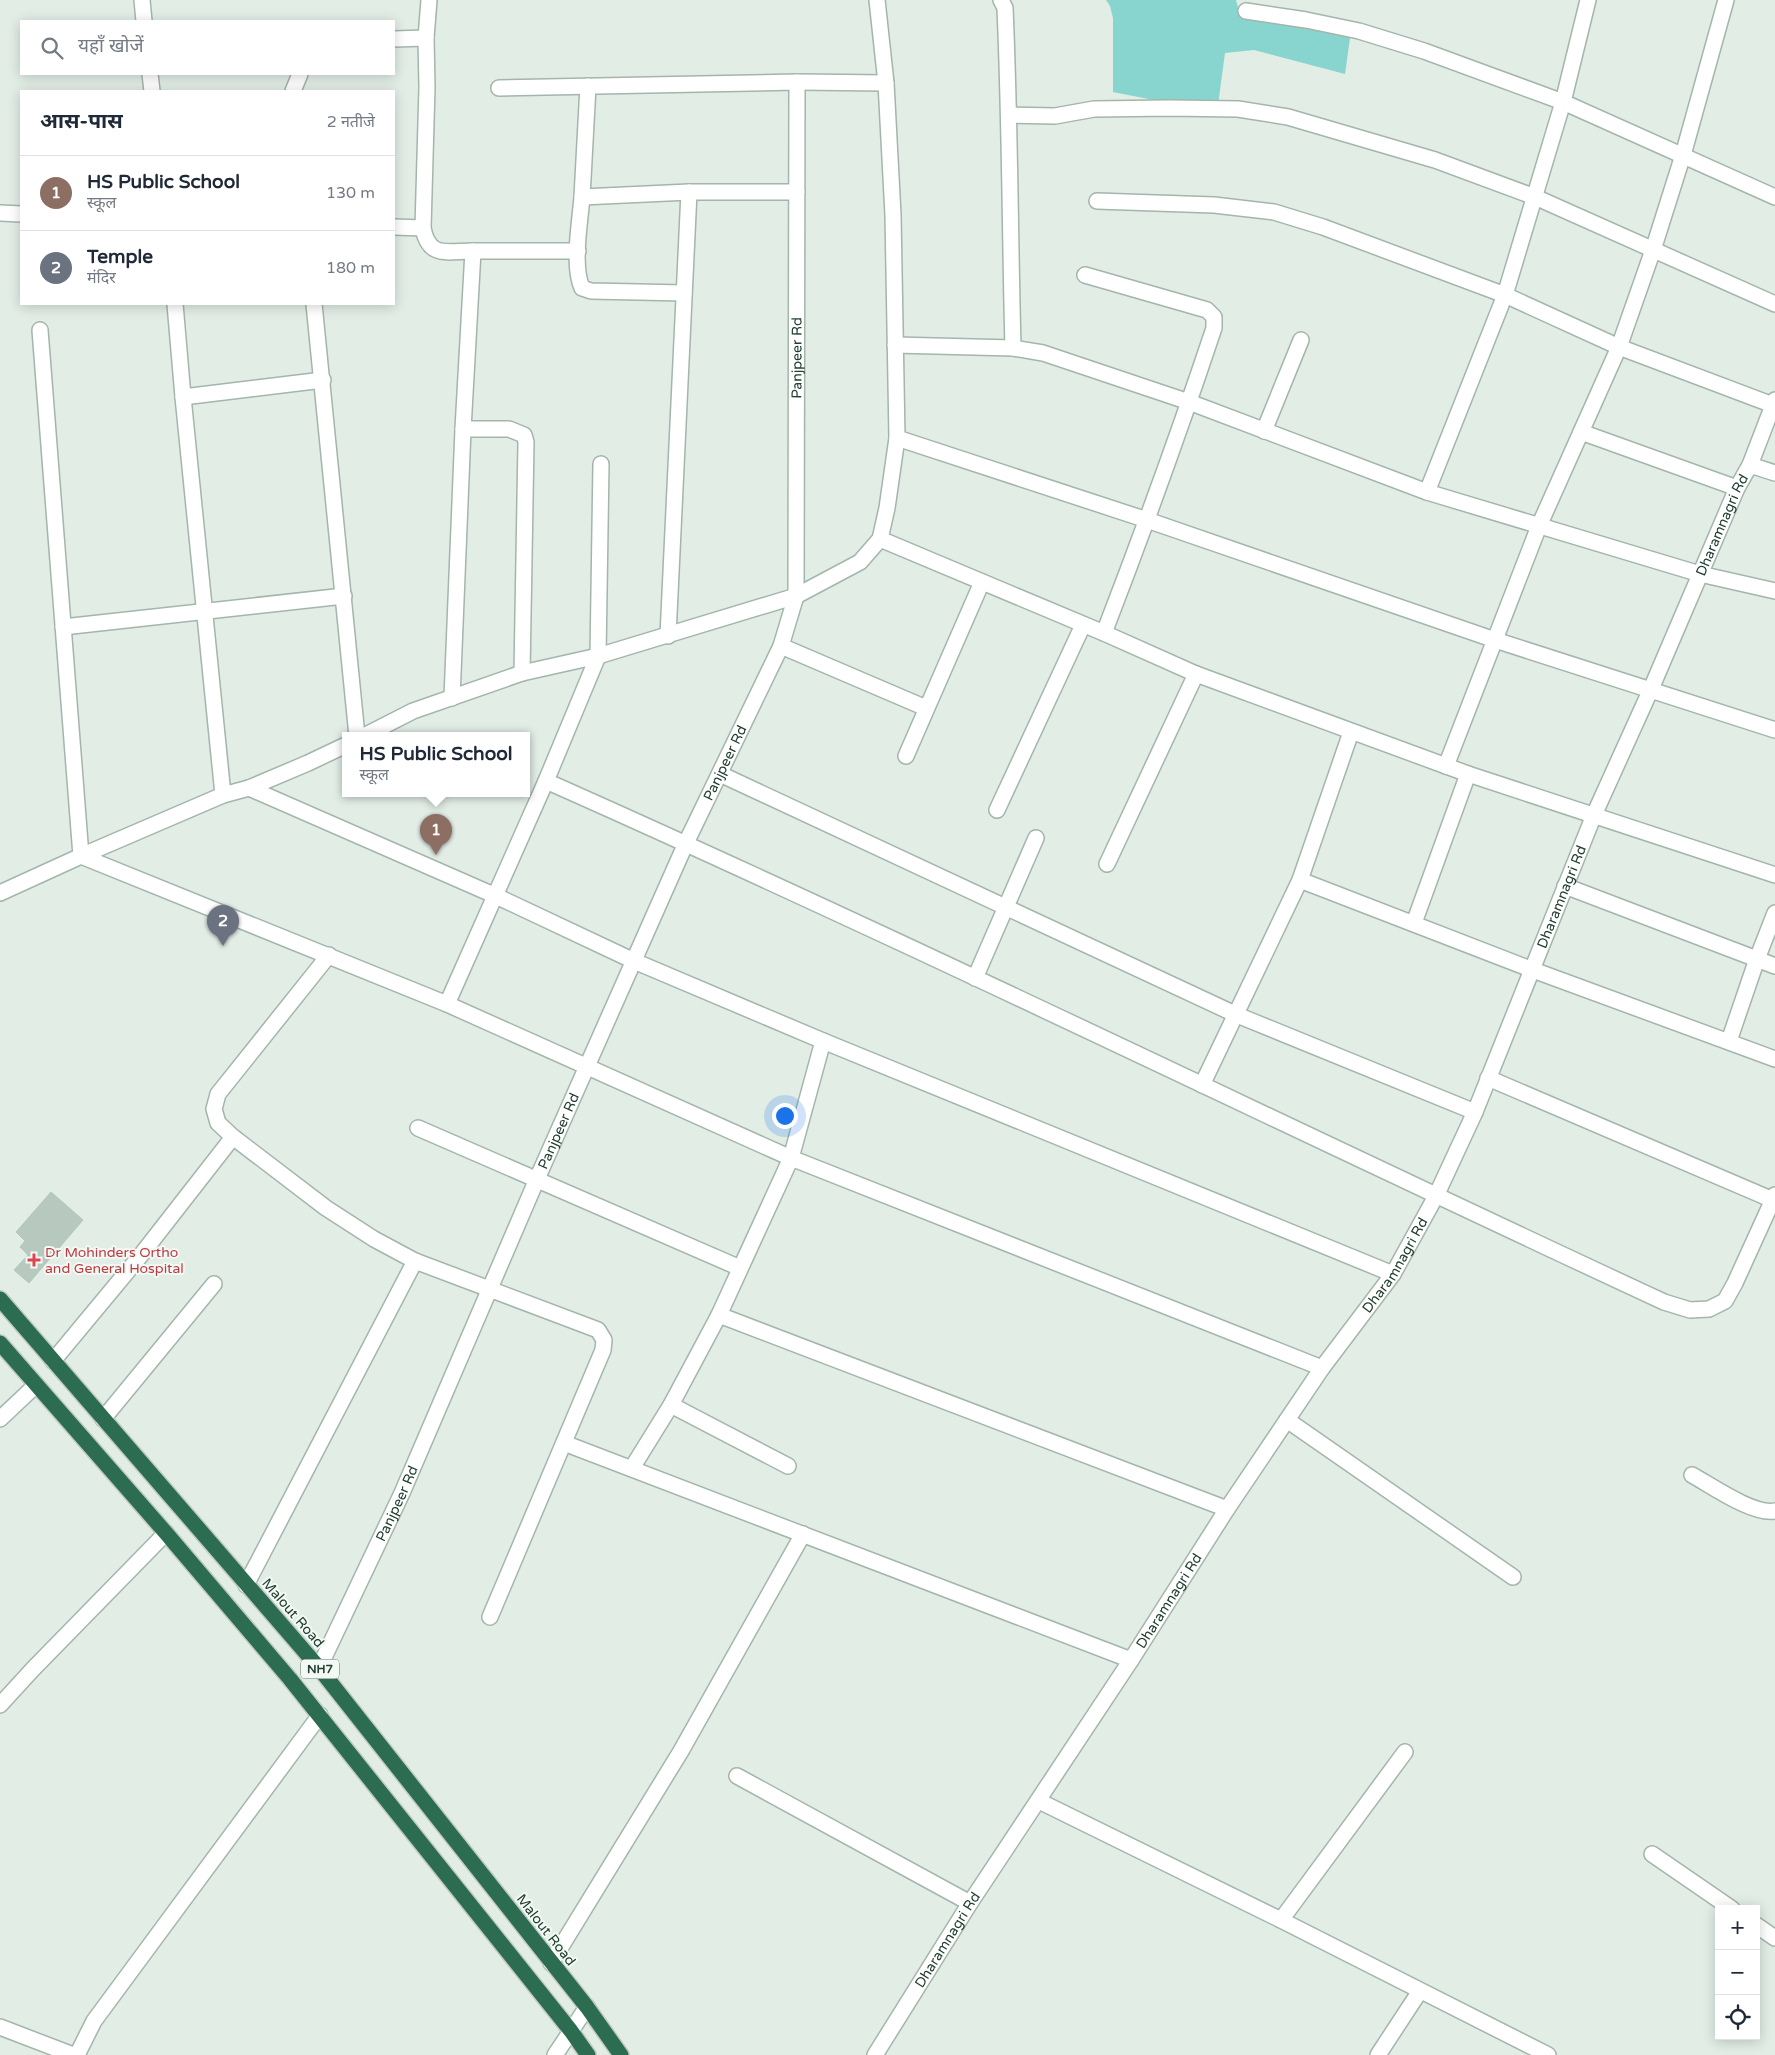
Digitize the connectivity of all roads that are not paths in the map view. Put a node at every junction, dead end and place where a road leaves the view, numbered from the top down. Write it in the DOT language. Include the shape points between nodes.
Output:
graph roads {
  1 [pos="142,0"];
  2 [pos="429,0"];
  3 [pos="877,0"];
  4 [pos="1001,0"];
  5 [pos="1588,0"];
  6 [pos="1726,0"];
  7 [pos="1246,11"];
  8 [pos="144,20"];
  9 [pos="426,38"];
  10 [pos="395,39"];
  11 [pos="150,75"];
  12 [pos="300,75"];
  13 [pos="797,82"];
  14 [pos="886,83"];
  15 [pos="588,86"];
  16 [pos="499,88"];
  17 [pos="152,90"];
  18 [pos="293,90"];
  19 [pos="1563,102"];
  20 [pos="1010,115"];
  21 [pos="1683,155"];
  22 [pos="689,192"];
  23 [pos="797,192"];
  24 [pos="1775,196"];
  25 [pos="582,197"];
  26 [pos="1535,197"];
  27 [pos="1097,201"];
  28 [pos="0,213"];
  29 [pos="20,214"];
  30 [pos="395,227"];
  31 [pos="423,228"];
  32 [pos="1653,250"];
  33 [pos="473,251"];
  34 [pos="578,251"];
  35 [pos="1085,275"];
  36 [pos="684,293"];
  37 [pos="1505,295"];
  38 [pos="1775,304"];
  39 [pos="175,305"];
  40 [pos="314,305"];
  41 [pos="40,330"];
  42 [pos="1302,340"];
  43 [pos="894,345"];
  44 [pos="1619,347"];
  45 [pos="1013,348"];
  46 [pos="323,380"];
  47 [pos="182,397"];
  48 [pos="1189,402"];
  49 [pos="1774,402"];
  50 [pos="463,428"];
  51 [pos="1264,430"];
  52 [pos="1581,432"];
  53 [pos="897,438"];
  54 [pos="601,464"];
  55 [pos="1750,465"];
  56 [pos="1775,473"];
  57 [pos="1737,488"];
  58 [pos="1427,492"];
  59 [pos="1147,520"];
  60 [pos="1539,526"];
  61 [pos="880,539"];
  62 [pos="1700,574"];
  63 [pos="982,582"];
  64 [pos="1775,591"];
  65 [pos="344,596"];
  66 [pos="796,596"];
  67 [pos="204,612"];
  68 [pos="1083,625"];
  69 [pos="63,627"];
  70 [pos="1104,633"];
  71 [pos="668,636"];
  72 [pos="1495,640"];
  73 [pos="781,646"];
  74 [pos="598,656"];
  75 [pos="522,673"];
  76 [pos="1196,674"];
  77 [pos="1651,688"];
  78 [pos="452,698"];
  79 [pos="926,708"];
  80 [pos="1775,730"];
  81 [pos="357,732"];
  82 [pos="372,732"];
  83 [pos="1351,732"];
  84 [pos="342,747"];
  85 [pos="906,756"];
  86 [pos="1446,766"];
  87 [pos="720,774"];
  88 [pos="1468,774"];
  89 [pos="546,781"];
  90 [pos="249,788"];
  91 [pos="223,795"];
  92 [pos="997,810"];
  93 [pos="1594,815"];
  94 [pos="1036,838"];
  95 [pos="686,844"];
  96 [pos="81,856"];
  97 [pos="1107,864"];
  98 [pos="1775,875"];
  99 [pos="1300,880"];
  100 [pos="1565,886"];
  101 [pos="0,893"];
  102 [pos="496,896"];
  103 [pos="1006,907"];
  104 [pos="1775,913"];
  105 [pos="1414,923"];
  106 [pos="329,955"];
  107 [pos="1757,958"];
  108 [pos="634,961"];
  109 [pos="1775,966"];
  110 [pos="1533,970"];
  111 [pos="975,978"];
  112 [pos="447,1004"];
  113 [pos="1237,1015"];
  114 [pos="823,1041"];
  115 [pos="1729,1042"];
  116 [pos="1775,1059"];
  117 [pos="588,1066"];
  118 [pos="1488,1078"];
  119 [pos="1202,1085"];
  120 [pos="1475,1112"];
  121 [pos="418,1128"];
  122 [pos="233,1137"];
  123 [pos="791,1158"];
  124 [pos="537,1179"];
  125 [pos="1436,1196"];
  126 [pos="1774,1197"];
  127 [pos="415,1261"];
  128 [pos="740,1268"];
  129 [pos="1393,1274"];
  130 [pos="214,1284"];
  131 [pos="490,1290"];
  132 [pos="0,1299"];
  133 [pos="719,1315"];
  134 [pos="0,1343"];
  135 [pos="53,1361"];
  136 [pos="1322,1368"];
  137 [pos="36,1385"];
  138 [pos="671,1405"];
  139 [pos="0,1419"];
  140 [pos="103,1419"];
  141 [pos="1287,1420"];
  142 [pos="564,1443"];
  143 [pos="788,1466"];
  144 [pos="632,1468"];
  145 [pos="1692,1475"];
  146 [pos="1227,1509"];
  147 [pos="1775,1511"];
  148 [pos="166,1533"];
  149 [pos="803,1534"];
  150 [pos="1513,1577"];
  151 [pos="246,1585"];
  152 [pos="490,1617"];
  153 [pos="1131,1660"];
  154 [pos="319,1668"];
  155 [pos="0,1705"];
  156 [pos="320,1715"];
  157 [pos="1405,1752"];
  158 [pos="737,1776"];
  159 [pos="1039,1801"];
  160 [pos="1652,1854"];
  161 [pos="970,1903"];
  162 [pos="1726,1905"];
  163 [pos="1281,1920"];
  164 [pos="1760,1928"];
  165 [pos="1775,1938"];
  166 [pos="552,1963"];
  167 [pos="1420,1992"];
  168 [pos="587,2008"];
  169 [pos="0,2027"];
  170 [pos="571,2031"];
  171 [pos="73,2055"];
  172 [pos="77,2055"];
  173 [pos="554,2055"];
  174 [pos="588,2055"];
  175 [pos="621,2055"];
  176 [pos="875,2055"];
  177 [pos="1378,2055"];
  178 [pos="1548,2055"];
  1 -- 8 [label="street"];
  2 -- 9 [label="street"];
  3 -- 14 [label="street"];
  4 -- 20 [label="street" via="1005,8"];
  5 -- 19 [label="street"];
  6 -- 21 [label="street"];
  7 -- 19 [label="street" via="1359,31"];
  9 -- 10 [label="street"];
  9 -- 31 [label="street" via="428,87"];
  11 -- 17 [label="street"];
  12 -- 18 [label="street"];
  13 -- 14 [label="street"];
  13 -- 15 [label="street"];
  13 -- 23 [label="street, Panjpeer Rd"];
  14 -- 43 [label="street" via="893,215"];
  15 -- 16 [label="street"];
  15 -- 25 [label="street"];
  19 -- 21 [label="street"];
  19 -- 26 [label="street"];
  20 -- 26 [label="street" via="1055,116 1094,109 1238,109 1288,117 1340,131 1436,160"];
  20 -- 45 [label="street" via="1008,174"];
  21 -- 24 [label="street"];
  21 -- 32 [label="street"];
  22 -- 23 [label="street"];
  22 -- 25 [label="street"];
  22 -- 36 [label="street"];
  23 -- 66 [label="street, Panjpeer Rd"];
  25 -- 34 [label="street"];
  26 -- 32 [label="street"];
  26 -- 37 [label="street"];
  27 -- 37 [label="street" via="1214,205 1274,212"];
  28 -- 29 [label="street"];
  30 -- 31 [label="street"];
  31 -- 33 [label="street" via="425,241 431,248"];
  32 -- 38 [label="street"];
  32 -- 44 [label="street"];
  33 -- 34 [label="street"];
  33 -- 50 [label="street"];
  34 -- 36 [label="street" via="578,280 582,288 591,291"];
  35 -- 48 [label="street" via="1207,310 1214,317 1214,328"];
  36 -- 71 [label="street"];
  37 -- 44 [label="street"];
  37 -- 58 [label="street"];
  39 -- 47 [label="street"];
  40 -- 46 [label="street"];
  41 -- 69 [label="street"];
  42 -- 51 [label="street"];
  43 -- 45 [label="street"];
  43 -- 53 [label="street"];
  44 -- 49 [label="street"];
  44 -- 52 [label="street"];
  45 -- 48 [label="street" via="1043,354"];
  46 -- 47 [label="street"];
  46 -- 65 [label="street"];
  47 -- 67 [label="street"];
  48 -- 51 [label="street"];
  48 -- 59 [label="street"];
  49 -- 55 [label="street, Dharamnagri Rd"];
  50 -- 75 [label="street" via="509,429 524,435 526,442"];
  50 -- 78 [label="street"];
  51 -- 58 [label="street"];
  52 -- 57 [label="street"];
  52 -- 60 [label="street"];
  53 -- 59 [label="street"];
  53 -- 61 [label="street"];
  54 -- 74 [label="street"];
  55 -- 56 [label="street"];
  55 -- 57 [label="street, Dharamnagri Rd"];
  57 -- 62 [label="street, Dharamnagri Rd"];
  58 -- 60 [label="street"];
  59 -- 70 [label="street"];
  59 -- 72 [label="street"];
  60 -- 62 [label="street"];
  60 -- 72 [label="street"];
  61 -- 63 [label="street"];
  61 -- 66 [label="street" via="860,562"];
  62 -- 64 [label="street"];
  62 -- 77 [label="street, Dharamnagri Rd"];
  63 -- 68 [label="street"];
  63 -- 79 [label="street"];
  65 -- 67 [label="street"];
  65 -- 81 [label="street"];
  66 -- 71 [label="street"];
  66 -- 73 [label="street, Panjpeer Rd"];
  67 -- 69 [label="street"];
  67 -- 91 [label="street"];
  68 -- 70 [label="street"];
  68 -- 92 [label="street"];
  69 -- 96 [label="street"];
  70 -- 76 [label="street"];
  71 -- 74 [label="street"];
  72 -- 77 [label="street"];
  72 -- 86 [label="street"];
  73 -- 79 [label="street"];
  73 -- 87 [label="street, Panjpeer Rd"];
  74 -- 75 [label="street"];
  74 -- 89 [label="street"];
  75 -- 78 [label="street"];
  76 -- 83 [label="street"];
  76 -- 97 [label="street"];
  77 -- 80 [label="street"];
  77 -- 93 [label="street, Dharamnagri Rd"];
  78 -- 82 [label="street" via="413,710"];
  79 -- 85 [label="street"];
  83 -- 86 [label="street"];
  83 -- 99 [label="street"];
  84 -- 90 [label="street"];
  86 -- 88 [label="street"];
  87 -- 95 [label="street, Panjpeer Rd"];
  87 -- 103 [label="street"];
  88 -- 93 [label="street"];
  88 -- 105 [label="street"];
  89 -- 95 [label="street"];
  89 -- 102 [label="street"];
  90 -- 91 [label="street"];
  90 -- 102 [label="street"];
  91 -- 96 [label="street"];
  93 -- 98 [label="street"];
  93 -- 100 [label="street, Dharamnagri Rd"];
  94 -- 103 [label="street"];
  95 -- 108 [label="street, Panjpeer Rd"];
  95 -- 111 [label="street"];
  96 -- 101 [label="street"];
  96 -- 106 [label="street"];
  99 -- 105 [label="street"];
  99 -- 113 [label="street"];
  100 -- 107 [label="street"];
  100 -- 110 [label="street, Dharamnagri Rd"];
  102 -- 108 [label="street"];
  102 -- 112 [label="street"];
  103 -- 111 [label="street"];
  103 -- 113 [label="street"];
  104 -- 107 [label="street"];
  105 -- 110 [label="street"];
  106 -- 112 [label="street"];
  106 -- 122 [label="street" via="218,1094 214,1109 218,1123"];
  107 -- 109 [label="street"];
  107 -- 115 [label="street"];
  108 -- 114 [label="street"];
  108 -- 117 [label="street, Panjpeer Rd"];
  110 -- 115 [label="street"];
  110 -- 118 [label="street, Dharamnagri Rd"];
  111 -- 119 [label="street"];
  112 -- 117 [label="street"];
  113 -- 119 [label="street"];
  113 -- 120 [label="street"];
  114 -- 123 [label="street"];
  114 -- 129 [label="street"];
  115 -- 116 [label="street"];
  117 -- 123 [label="street"];
  117 -- 124 [label="street, Panjpeer Rd"];
  118 -- 120 [label="street, Dharamnagri Rd"];
  118 -- 126 [label="street"];
  119 -- 125 [label="street"];
  120 -- 125 [label="street, Dharamnagri Rd"];
  121 -- 124 [label="street"];
  122 -- 127 [label="street" via="326,1208"];
  122 -- 135 [label="street"];
  123 -- 128 [label="street"];
  123 -- 136 [label="street"];
  124 -- 128 [label="street"];
  124 -- 131 [label="street, Panjpeer Rd"];
  125 -- 126 [label="street" via="1664,1302 1690,1310 1710,1309 1725,1301"];
  125 -- 129 [label="street, Dharamnagri Rd"];
  127 -- 131 [label="street"];
  127 -- 151 [label="street"];
  128 -- 133 [label="street"];
  129 -- 136 [label="street, Dharamnagri Rd"];
  130 -- 140 [label="street"];
  131 -- 142 [label="street" via="598,1330 604,1340 603,1350"];
  131 -- 154 [label="street, Panjpeer Rd" via="402,1493"];
  132 -- 135 [label="highway, Malout Road / NH7"];
  133 -- 138 [label="street"];
  133 -- 146 [label="street"];
  134 -- 137 [label="highway, NH7"];
  135 -- 140 [label="highway, Malout Road / NH7"];
  136 -- 141 [label="street, Dharamnagri Rd"];
  137 -- 139 [label="street"];
  137 -- 148 [label="highway, NH7"];
  138 -- 143 [label="street"];
  138 -- 144 [label="street"];
  140 -- 151 [label="highway, Malout Road / NH7"];
  141 -- 146 [label="street, Dharamnagri Rd"];
  141 -- 150 [label="street"];
  142 -- 144 [label="street"];
  142 -- 152 [label="street"];
  144 -- 149 [label="street"];
  145 -- 147 [label="street" via="1752,1507"];
  146 -- 153 [label="street, Dharamnagri Rd"];
  148 -- 155 [label="street"];
  148 -- 156 [label="highway, NH7"];
  149 -- 153 [label="street"];
  149 -- 166 [label="street" via="682,1751"];
  151 -- 154 [label="highway, Malout Road / NH7"];
  153 -- 159 [label="street, Dharamnagri Rd"];
  154 -- 166 [label="highway, Malout Road / NH7"];
  156 -- 170 [label="highway, NH7"];
  156 -- 172 [label="street" via="94,2021"];
  157 -- 163 [label="street"];
  158 -- 161 [label="street"];
  159 -- 161 [label="street, Dharamnagri Rd"];
  159 -- 163 [label="street"];
  160 -- 162 [label="street"];
  161 -- 176 [label="street, Dharamnagri Rd"];
  163 -- 167 [label="street"];
  164 -- 165 [label="street"];
  166 -- 168 [label="highway, Malout Road / NH7"];
  167 -- 177 [label="street"];
  167 -- 178 [label="street"];
  168 -- 170 [label="street"];
  168 -- 175 [label="highway, Malout Road / NH7"];
  169 -- 171 [label="street"];
  170 -- 173 [label="street"];
  170 -- 174 [label="highway, NH7"];
}
